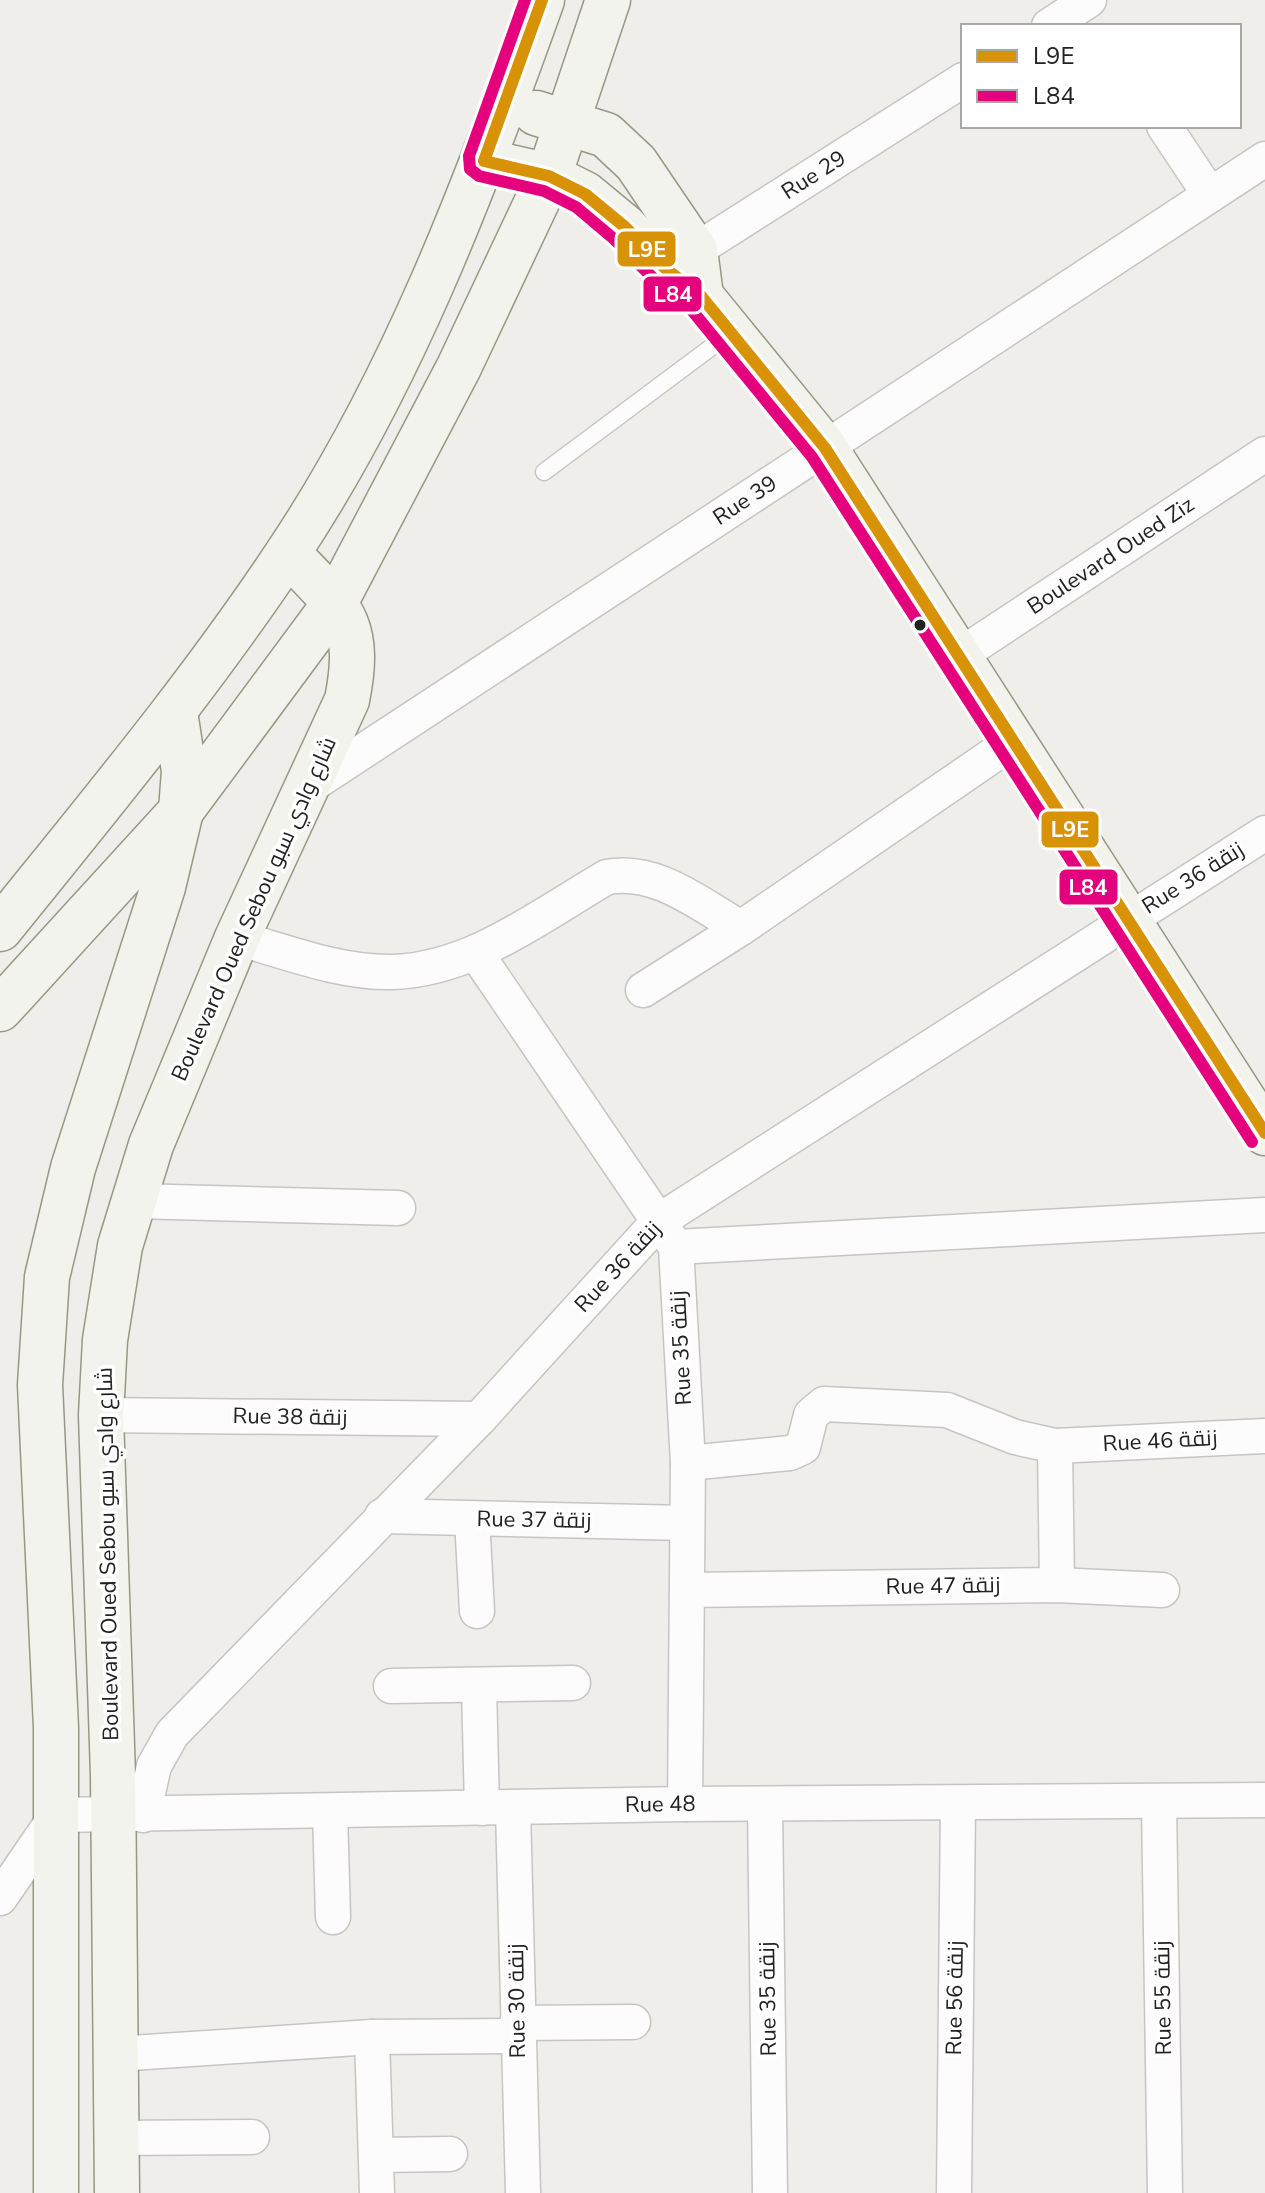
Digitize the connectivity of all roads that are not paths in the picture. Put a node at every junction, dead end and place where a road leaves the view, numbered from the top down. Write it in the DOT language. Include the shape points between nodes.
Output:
graph roads {
  1 [pos="542,0"];
  2 [pos="608,0"];
  3 [pos="1089,10"];
  4 [pos="1054,24"];
  5 [pos="961,81"];
  6 [pos="506,103"];
  7 [pos="564,123"];
  8 [pos="1165,128"];
  9 [pos="1265,159"];
  10 [pos="484,161"];
  11 [pos="549,176"];
  12 [pos="1210,195"];
  13 [pos="681,260"];
  14 [pos="731,333"];
  15 [pos="825,448"];
  16 [pos="1265,454"];
  17 [pos="544,472"];
  18 [pos="288,553"];
  19 [pos="335,603"];
  20 [pos="957,657"];
  21 [pos="175,712"];
  22 [pos="1012,742"];
  23 [pos="307,788"];
  24 [pos="181,811"];
  25 [pos="1265,833"];
  26 [pos="1128,919"];
  27 [pos="741,928"];
  28 [pos="0,929"];
  29 [pos="237,938"];
  30 [pos="476,953"];
  31 [pos="643,990"];
  32 [pos="0,1009"];
  33 [pos="1265,1133"];
  34 [pos="134,1201"];
  35 [pos="398,1208"];
  36 [pos="1265,1215"];
  37 [pos="667,1234"];
  38 [pos="101,1415"];
  39 [pos="479,1419"];
  40 [pos="1265,1436"];
  41 [pos="1055,1446"];
  42 [pos="688,1463"];
  43 [pos="382,1516"];
  44 [pos="472,1519"];
  45 [pos="687,1523"];
  46 [pos="1057,1585"];
  47 [pos="689,1590"];
  48 [pos="1162,1590"];
  49 [pos="477,1611"];
  50 [pos="573,1683"];
  51 [pos="391,1686"];
  52 [pos="479,1686"];
  53 [pos="1265,1800"];
  54 [pos="1159,1802"];
  55 [pos="958,1803"];
  56 [pos="685,1804"];
  57 [pos="765,1805"];
  58 [pos="497,1809"];
  59 [pos="330,1811"];
  60 [pos="57,1815"];
  61 [pos="128,1816"];
  62 [pos="0,1898"];
  63 [pos="333,1917"];
  64 [pos="633,2022"];
  65 [pos="517,2029"];
  66 [pos="372,2037"];
  67 [pos="116,2054"];
  68 [pos="252,2137"];
  69 [pos="116,2138"];
  70 [pos="450,2154"];
  71 [pos="376,2155"];
  72 [pos="56,2193"];
  73 [pos="117,2193"];
  74 [pos="377,2193"];
  75 [pos="523,2193"];
  76 [pos="770,2193"];
  77 [pos="954,2193"];
  78 [pos="1165,2193"];
  1 -- 6 [label="street"];
  2 -- 7 [label="street"];
  3 -- 4 [label="street"];
  5 -- 13 [label="street, Rue 29"];
  6 -- 7 [label="street"];
  6 -- 10 [label="street"];
  7 -- 11 [label="street"];
  7 -- 13 [label="street" via="606,135 636,163"];
  8 -- 12 [label="street"];
  9 -- 12 [label="street, Rue 39"];
  10 -- 11 [label="street"];
  10 -- 18 [label="street" via="355,439"];
  11 -- 13 [label="street" via="585,194 625,227"];
  11 -- 19 [label="street" via="459,367"];
  12 -- 15 [label="street, Rue 39"];
  13 -- 14 [label="street"];
  14 -- 15 [label="street"];
  14 -- 17 [label="lane"];
  15 -- 20 [label="street"];
  15 -- 23 [label="street, Rue 39"];
  16 -- 20 [label="street, Boulevard Oued Ziz"];
  18 -- 19 [label="street, Boulevard Oued Sebou شارع وادي سبو"];
  18 -- 21 [label="street"];
  19 -- 23 [label="street, Boulevard Oued Sebou شارع وادي سبو" via="350,633 355,660 347,700"];
  19 -- 24 [label="street"];
  20 -- 22 [label="street"];
  21 -- 24 [label="street" via="184,771"];
  21 -- 28 [label="street"];
  22 -- 26 [label="street"];
  22 -- 27 [label="street"];
  23 -- 29 [label="street, Boulevard Oued Sebou شارع وادي سبو"];
  24 -- 32 [label="street"];
  24 -- 60 [label="street" via="163,887 73,1168 47,1277 40,1385"];
  25 -- 26 [label="street, Rue 36 زنقة"];
  26 -- 33 [label="street"];
  26 -- 37 [label="street, Rue 36 زنقة"];
  27 -- 30 [label="street" via="653,878 629,873 607,877"];
  27 -- 31 [label="street"];
  29 -- 30 [label="street" via="338,966 392,972 446,964"];
  29 -- 34 [label="street, Boulevard Oued Sebou شارع وادي سبو" via="151,1145"];
  30 -- 37 [label="street"];
  34 -- 35 [label="street"];
  34 -- 38 [label="street, Boulevard Oued Sebou شارع وادي سبو" via="120,1246 105,1340"];
  36 -- 37 [label="street"];
  37 -- 39 [label="street, Rue 36 زنقة"];
  37 -- 42 [label="street, Rue 35 زنقة"];
  38 -- 39 [label="street, Rue 38 زنقة"];
  38 -- 61 [label="street, Boulevard Oued Sebou شارع وادي سبو"];
  39 -- 43 [label="street, Rue 36 زنقة"];
  40 -- 41 [label="street, Rue 46 زنقة"];
  41 -- 42 [label="street, Rue 46 زنقة" via="1015,1437 947,1410 824,1404 811,1415 803,1447 790,1453"];
  41 -- 46 [label="street"];
  42 -- 45 [label="street, Rue 35 زنقة"];
  43 -- 44 [label="street, Rue 37 زنقة"];
  43 -- 61 [label="street, Rue 36 زنقة" via="172,1734"];
  44 -- 45 [label="street, Rue 37 زنقة"];
  44 -- 49 [label="street"];
  45 -- 47 [label="street, Rue 35 زنقة"];
  46 -- 47 [label="street, Rue 47 زنقة"];
  46 -- 48 [label="street, Rue 47 زنقة"];
  47 -- 56 [label="street, Rue 35 زنقة"];
  50 -- 52 [label="street"];
  51 -- 52 [label="street"];
  52 -- 58 [label="street, Rue 30 زنقة"];
  53 -- 54 [label="street, Rue 48"];
  54 -- 55 [label="street, Rue 48"];
  54 -- 78 [label="street, Rue 55 زنقة"];
  55 -- 57 [label="street, Rue 48"];
  55 -- 77 [label="street, Rue 56 زنقة"];
  56 -- 57 [label="street, Rue 48"];
  56 -- 58 [label="street, Rue 48"];
  57 -- 76 [label="street, Rue 35 زنقة"];
  58 -- 59 [label="street, Rue 48"];
  58 -- 65 [label="street, Rue 30 زنقة"];
  59 -- 61 [label="street, Rue 48"];
  59 -- 63 [label="street"];
  60 -- 61 [label="street, Rue 48"];
  60 -- 62 [label="street"];
  60 -- 72 [label="street"];
  61 -- 67 [label="street, Boulevard Oued Sebou شارع وادي سبو"];
  64 -- 65 [label="street"];
  65 -- 66 [label="street"];
  65 -- 75 [label="street, Rue 30 زنقة"];
  66 -- 67 [label="street"];
  66 -- 71 [label="street"];
  67 -- 69 [label="street, Boulevard Oued Sebou شارع وادي سبو"];
  68 -- 69 [label="street"];
  69 -- 73 [label="street, Boulevard Oued Sebou شارع وادي سبو"];
  70 -- 71 [label="street"];
  71 -- 74 [label="street"];
}
